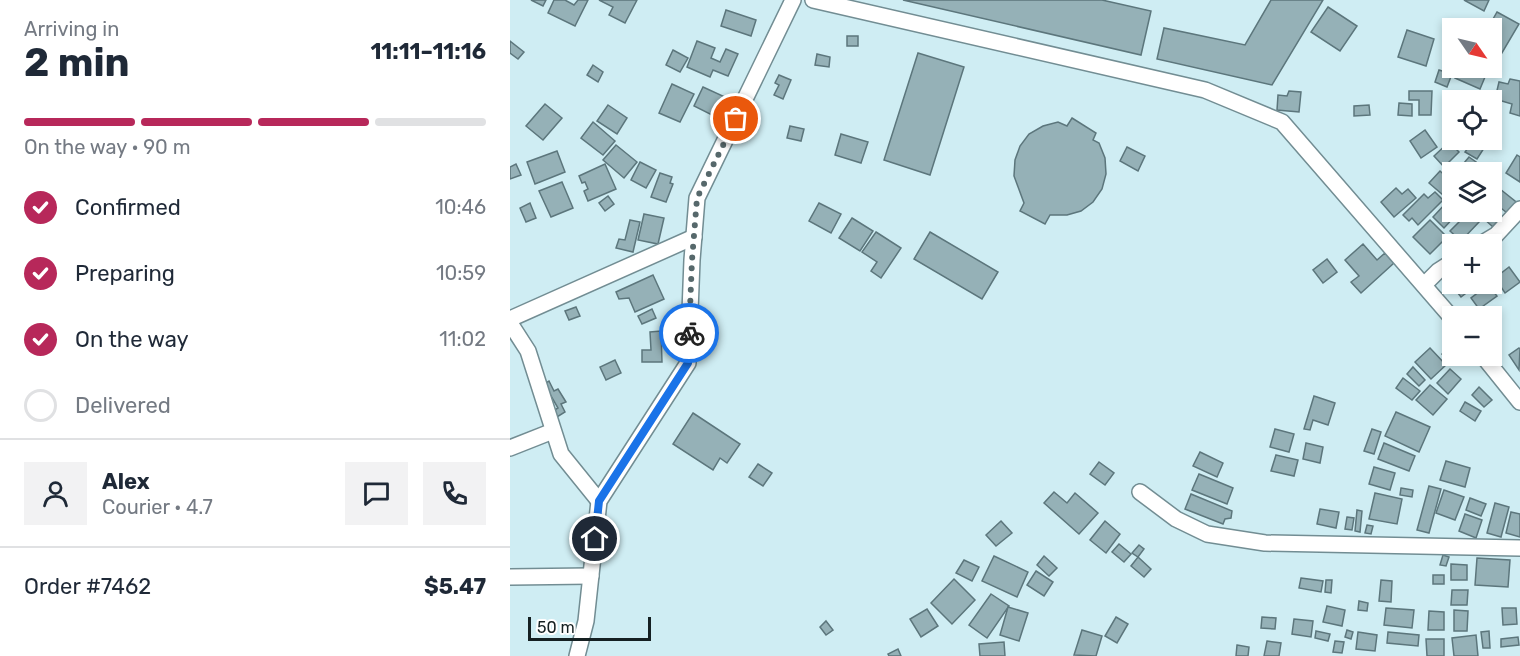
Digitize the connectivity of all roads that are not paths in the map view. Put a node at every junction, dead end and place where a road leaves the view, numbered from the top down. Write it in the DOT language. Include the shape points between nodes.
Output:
graph roads {
  1 [pos="793,0"];
  2 [pos="813,0"];
  3 [pos="1520,209"];
  4 [pos="1497,234"];
  5 [pos="694,237"];
  6 [pos="1442,268"];
  7 [pos="1425,284"];
  8 [pos="1442,306"];
  9 [pos="510,321"];
  10 [pos="1491,366"];
  11 [pos="1520,402"];
  12 [pos="553,431"];
  13 [pos="510,448"];
  14 [pos="1140,492"];
  15 [pos="599,501"];
  16 [pos="1520,548"];
  17 [pos="591,576"];
  18 [pos="510,577"];
  19 [pos="577,656"];
  1 -- 5 [label="street" via="697,198"];
  2 -- 7 [label="street" via="1204,90 1282,122"];
  3 -- 4 [label="street"];
  5 -- 9 [label="street"];
  5 -- 15 [label="street" via="688,363"];
  6 -- 7 [label="street"];
  7 -- 8 [label="street"];
  9 -- 12 [label="street" via="528,351"];
  10 -- 11 [label="street"];
  12 -- 13 [label="street"];
  12 -- 15 [label="street" via="561,454"];
  14 -- 16 [label="street" via="1176,519 1207,534 1254,541"];
  15 -- 17 [label="street"];
  17 -- 18 [label="street"];
  17 -- 19 [label="street"];
}
